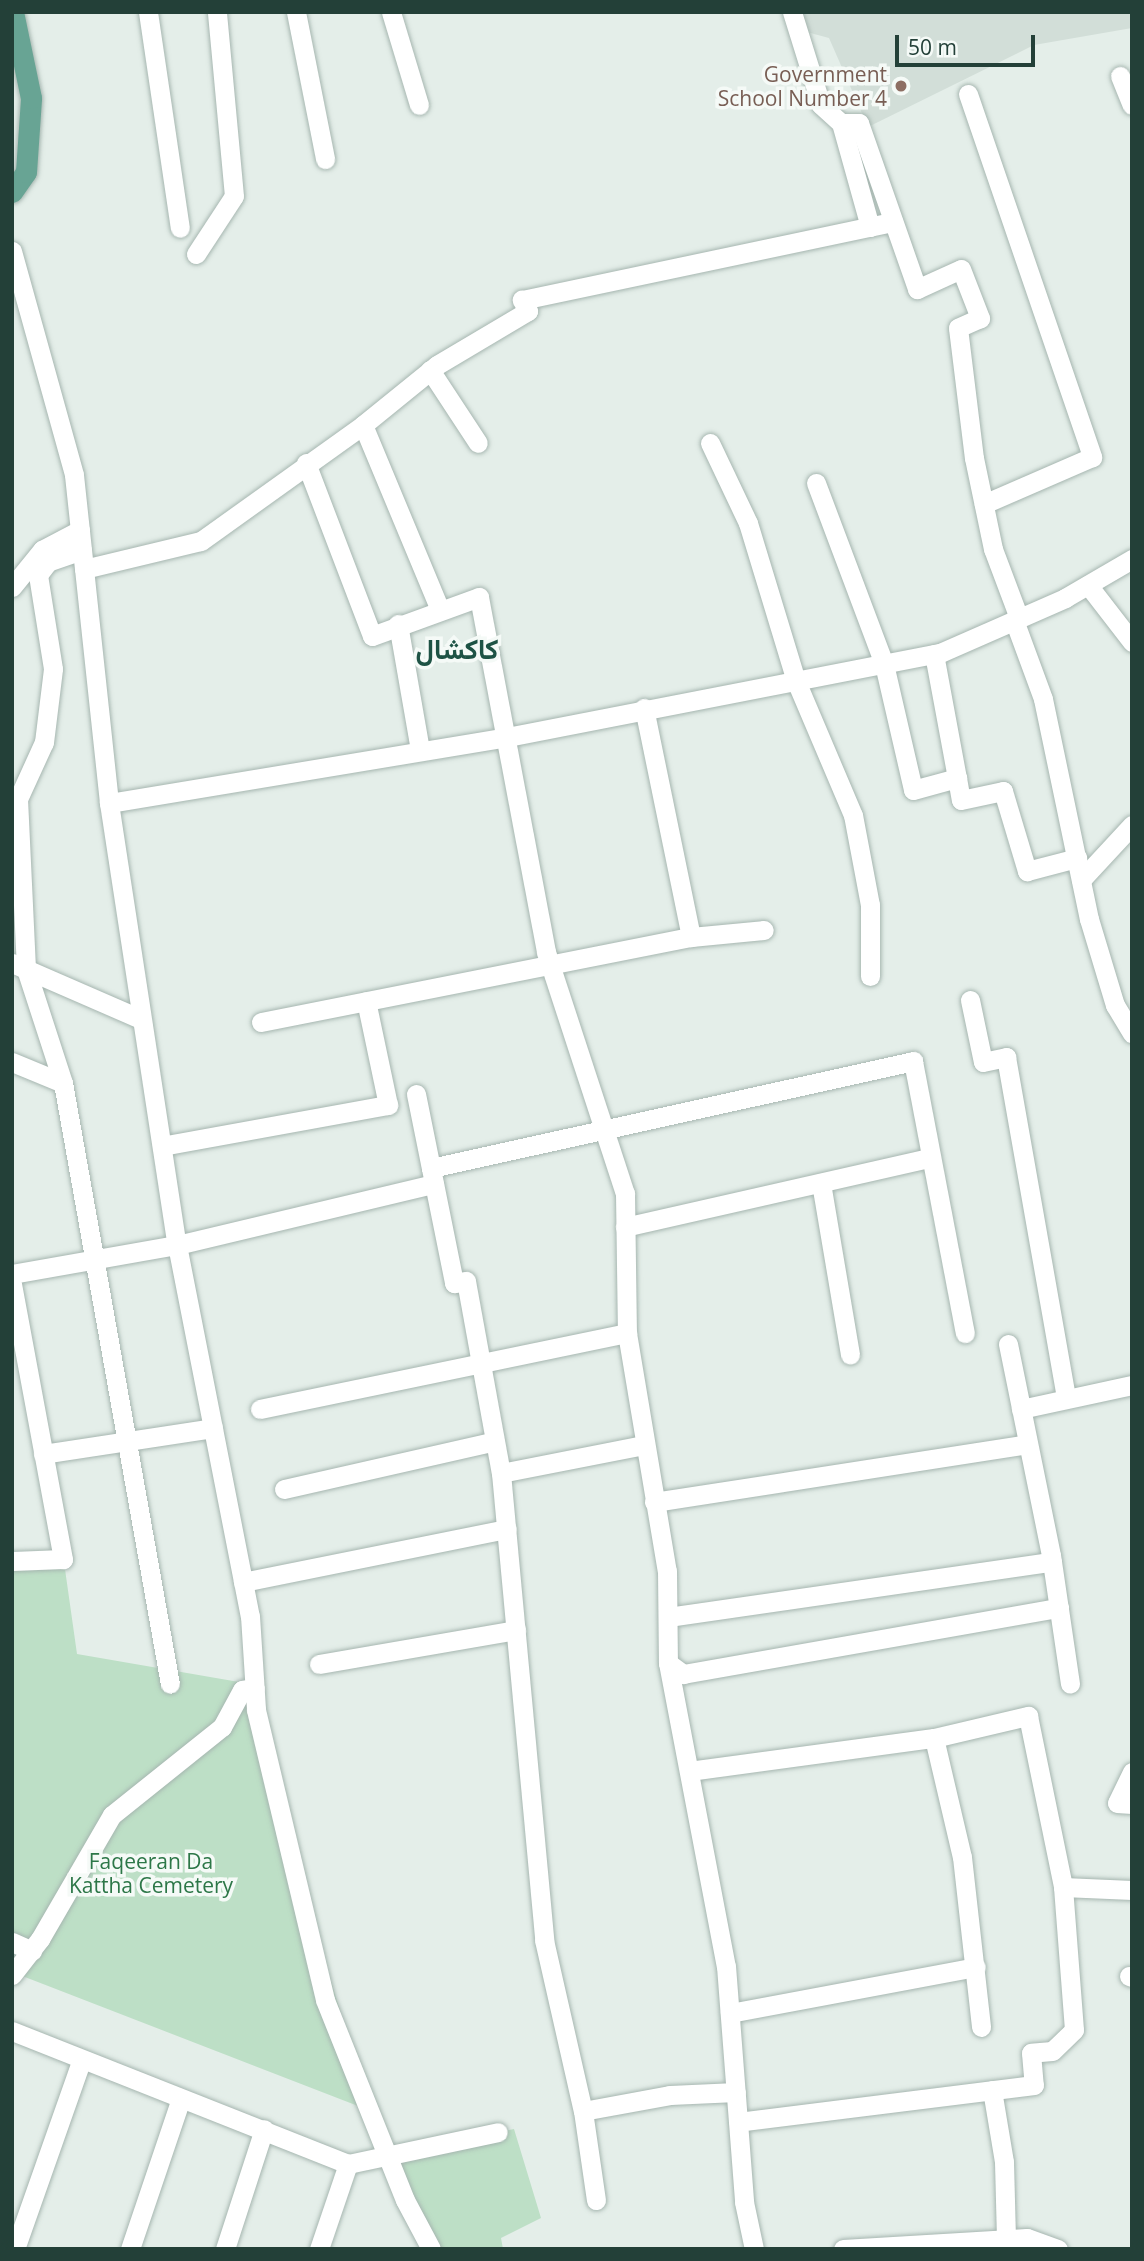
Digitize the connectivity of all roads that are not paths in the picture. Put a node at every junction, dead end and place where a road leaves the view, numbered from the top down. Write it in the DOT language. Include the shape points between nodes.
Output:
graph roads {
  1 [pos="13,12"];
  2 [pos="148,12"];
  3 [pos="217,12"];
  4 [pos="296,12"];
  5 [pos="391,12"];
  6 [pos="792,12"];
  7 [pos="1120,76"];
  8 [pos="968,94"];
  9 [pos="1132,104"];
  10 [pos="418,105"];
  11 [pos="841,123"];
  12 [pos="325,159"];
  13 [pos="12,192"];
  14 [pos="893,222"];
  15 [pos="870,227"];
  16 [pos="180,228"];
  17 [pos="12,251"];
  18 [pos="196,254"];
  19 [pos="430,370"];
  20 [pos="363,425"];
  21 [pos="478,443"];
  22 [pos="710,443"];
  23 [pos="306,463"];
  24 [pos="816,483"];
  25 [pos="984,503"];
  26 [pos="82,550"];
  27 [pos="1132,559"];
  28 [pos="1088,584"];
  29 [pos="12,587"];
  30 [pos="440,610"];
  31 [pos="1017,619"];
  32 [pos="398,624"];
  33 [pos="1132,642"];
  34 [pos="933,654"];
  35 [pos="884,664"];
  36 [pos="796,681"];
  37 [pos="644,708"];
  38 [pos="507,737"];
  39 [pos="420,750"];
  40 [pos="957,778"];
  41 [pos="15,799"];
  42 [pos="108,803"];
  43 [pos="1132,825"];
  44 [pos="1077,858"];
  45 [pos="1081,880"];
  46 [pos="764,930"];
  47 [pos="691,937"];
  48 [pos="19,966"];
  49 [pos="553,967"];
  50 [pos="870,976"];
  51 [pos="970,1000"];
  52 [pos="366,1001"];
  53 [pos="141,1019"];
  54 [pos="261,1022"];
  55 [pos="1132,1032"];
  56 [pos="12,1062"];
  57 [pos="63,1083"];
  58 [pos="416,1094"];
  59 [pos="604,1132"];
  60 [pos="162,1146"];
  61 [pos="928,1158"];
  62 [pos="433,1176"];
  63 [pos="821,1183"];
  64 [pos="625,1227"];
  65 [pos="177,1245"];
  66 [pos="97,1259"];
  67 [pos="12,1274"];
  68 [pos="12,1283"];
  69 [pos="627,1333"];
  70 [pos="965,1333"];
  71 [pos="1008,1344"];
  72 [pos="850,1356"];
  73 [pos="481,1362"];
  74 [pos="1132,1385"];
  75 [pos="1066,1399"];
  76 [pos="260,1409"];
  77 [pos="1021,1409"];
  78 [pos="213,1428"];
  79 [pos="495,1441"];
  80 [pos="127,1442"];
  81 [pos="1028,1444"];
  82 [pos="644,1445"];
  83 [pos="43,1454"];
  84 [pos="501,1473"];
  85 [pos="284,1489"];
  86 [pos="654,1502"];
  87 [pos="507,1529"];
  88 [pos="12,1561"];
  89 [pos="1052,1562"];
  90 [pos="243,1582"];
  91 [pos="1059,1608"];
  92 [pos="668,1617"];
  93 [pos="516,1630"];
  94 [pos="668,1663"];
  95 [pos="319,1664"];
  96 [pos="1070,1684"];
  97 [pos="170,1685"];
  98 [pos="255,1688"];
  99 [pos="934,1738"];
  100 [pos="689,1771"];
  101 [pos="1132,1772"];
  102 [pos="1132,1804"];
  103 [pos="1063,1886"];
  104 [pos="1132,1890"];
  105 [pos="12,1942"];
  106 [pos="32,1951"];
  107 [pos="976,1967"];
  108 [pos="12,1975"];
  109 [pos="730,2013"];
  110 [pos="981,2027"];
  111 [pos="12,2031"];
  112 [pos="82,2059"];
  113 [pos="992,2090"];
  114 [pos="736,2092"];
  115 [pos="181,2098"];
  116 [pos="583,2111"];
  117 [pos="738,2122"];
  118 [pos="264,2129"];
  119 [pos="498,2132"];
  120 [pos="386,2153"];
  121 [pos="348,2164"];
  122 [pos="596,2200"];
  123 [pos="1006,2239"];
  124 [pos="15,2249"];
  125 [pos="130,2249"];
  126 [pos="225,2249"];
  127 [pos="319,2249"];
  128 [pos="432,2249"];
  129 [pos="754,2249"];
  130 [pos="843,2249"];
  131 [pos="1058,2249"];
  1 -- 13 [label="main road" via="31,98 26,172"];
  2 -- 16 [label="street"];
  3 -- 18 [label="street" via="234,196"];
  4 -- 12 [label="street"];
  5 -- 10 [label="street"];
  6 -- 11 [label="street" via="821,105"];
  7 -- 9 [label="street"];
  8 -- 25 [label="street" via="1092,457"];
  11 -- 14 [label="street" via="859,123"];
  11 -- 15 [label="street"];
  14 -- 15 [label="street"];
  14 -- 25 [label="street" via="917,289 961,269 980,318 958,328"];
  15 -- 19 [label="street" via="522,300 528,311"];
  17 -- 26 [label="street" via="74,475"];
  19 -- 20 [label="street"];
  19 -- 21 [label="street"];
  20 -- 23 [label="street"];
  20 -- 30 [label="street"];
  22 -- 36 [label="street" via="748,523"];
  23 -- 26 [label="street" via="201,541"];
  23 -- 32 [label="street" via="372,636"];
  24 -- 35 [label="street"];
  25 -- 31 [label="street" via="993,549"];
  26 -- 29 [label="street" via="42,550"];
  26 -- 41 [label="street" via="48,562 38,575 53,669 44,742"];
  26 -- 42 [label="street"];
  27 -- 28 [label="street"];
  28 -- 31 [label="street"];
  28 -- 33 [label="street"];
  30 -- 32 [label="street"];
  30 -- 38 [label="street" via="479,597"];
  31 -- 34 [label="street"];
  31 -- 44 [label="street" via="1042,698"];
  32 -- 39 [label="street"];
  34 -- 35 [label="street"];
  34 -- 40 [label="street"];
  35 -- 36 [label="street"];
  35 -- 40 [label="street" via="912,790"];
  36 -- 37 [label="street"];
  36 -- 50 [label="street" via="853,815 870,905"];
  37 -- 38 [label="street"];
  37 -- 47 [label="street"];
  38 -- 39 [label="street"];
  38 -- 49 [label="street"];
  39 -- 42 [label="street"];
  40 -- 44 [label="street" via="961,800 1003,791 1027,871"];
  41 -- 48 [label="street"];
  42 -- 53 [label="street"];
  43 -- 45 [label="street"];
  44 -- 45 [label="street"];
  45 -- 55 [label="street" via="1115,1005"];
  46 -- 47 [label="street"];
  47 -- 49 [label="street"];
  48 -- 53 [label="street"];
  48 -- 57 [label="street"];
  49 -- 52 [label="street"];
  49 -- 59 [label="street"];
  51 -- 75 [label="street" via="983,1062 1006,1057"];
  52 -- 54 [label="street"];
  52 -- 60 [label="street" via="388,1105"];
  53 -- 60 [label="street"];
  56 -- 57 [label="street"];
  57 -- 66 [label="street"];
  58 -- 62 [label="street"];
  59 -- 61 [label="street" via="913,1061"];
  59 -- 62 [label="street"];
  59 -- 64 [label="street" via="625,1193"];
  60 -- 65 [label="street"];
  61 -- 63 [label="street"];
  61 -- 70 [label="street"];
  62 -- 65 [label="street"];
  62 -- 73 [label="street" via="454,1283 466,1282"];
  63 -- 64 [label="street"];
  63 -- 72 [label="street"];
  64 -- 69 [label="street"];
  65 -- 66 [label="street"];
  65 -- 78 [label="street"];
  66 -- 67 [label="street"];
  66 -- 80 [label="street"];
  68 -- 83 [label="street"];
  69 -- 73 [label="street"];
  69 -- 82 [label="street"];
  71 -- 77 [label="street"];
  73 -- 76 [label="street"];
  73 -- 79 [label="street"];
  74 -- 75 [label="street"];
  75 -- 77 [label="street"];
  77 -- 81 [label="street"];
  78 -- 80 [label="street"];
  78 -- 90 [label="street"];
  79 -- 84 [label="street"];
  79 -- 85 [label="street"];
  80 -- 83 [label="street"];
  80 -- 97 [label="street"];
  81 -- 86 [label="street"];
  81 -- 89 [label="street"];
  82 -- 84 [label="street"];
  82 -- 86 [label="street"];
  83 -- 88 [label="street" via="64,1559"];
  84 -- 87 [label="street"];
  86 -- 92 [label="street" via="667,1571"];
  87 -- 90 [label="street"];
  87 -- 93 [label="street"];
  89 -- 91 [label="street"];
  89 -- 92 [label="street"];
  90 -- 98 [label="street"];
  91 -- 94 [label="street" via="684,1674"];
  91 -- 96 [label="street"];
  92 -- 94 [label="street"];
  93 -- 95 [label="street"];
  93 -- 116 [label="street" via="544,1940"];
  94 -- 100 [label="street"];
  98 -- 106 [label="street" via="242,1690 222,1727 113,1815"];
  98 -- 120 [label="street" via="325,2000"];
  99 -- 100 [label="street"];
  99 -- 103 [label="street" via="1028,1716"];
  99 -- 107 [label="street" via="962,1857"];
  100 -- 109 [label="street"];
  101 -- 102 [label="street" via="1117,1803"];
  103 -- 104 [label="street"];
  103 -- 113 [label="street" via="1074,2030 1052,2051 1031,2053 1034,2085"];
  105 -- 106 [label="street"];
  106 -- 108 [label="street"];
  107 -- 109 [label="street"];
  107 -- 110 [label="street"];
  109 -- 114 [label="street"];
  111 -- 112 [label="street"];
  112 -- 115 [label="street"];
  112 -- 124 [label="street"];
  113 -- 117 [label="street"];
  113 -- 123 [label="street" via="1004,2162"];
  114 -- 116 [label="street" via="670,2095"];
  114 -- 117 [label="street"];
  115 -- 118 [label="street"];
  115 -- 125 [label="street"];
  116 -- 122 [label="street"];
  117 -- 129 [label="street" via="744,2202"];
  118 -- 121 [label="street"];
  118 -- 126 [label="street"];
  119 -- 120 [label="street"];
  120 -- 121 [label="street" via="358,2166"];
  120 -- 128 [label="street"];
  121 -- 127 [label="street"];
  123 -- 130 [label="street"];
  123 -- 131 [label="street" via="1027,2238"];
}
